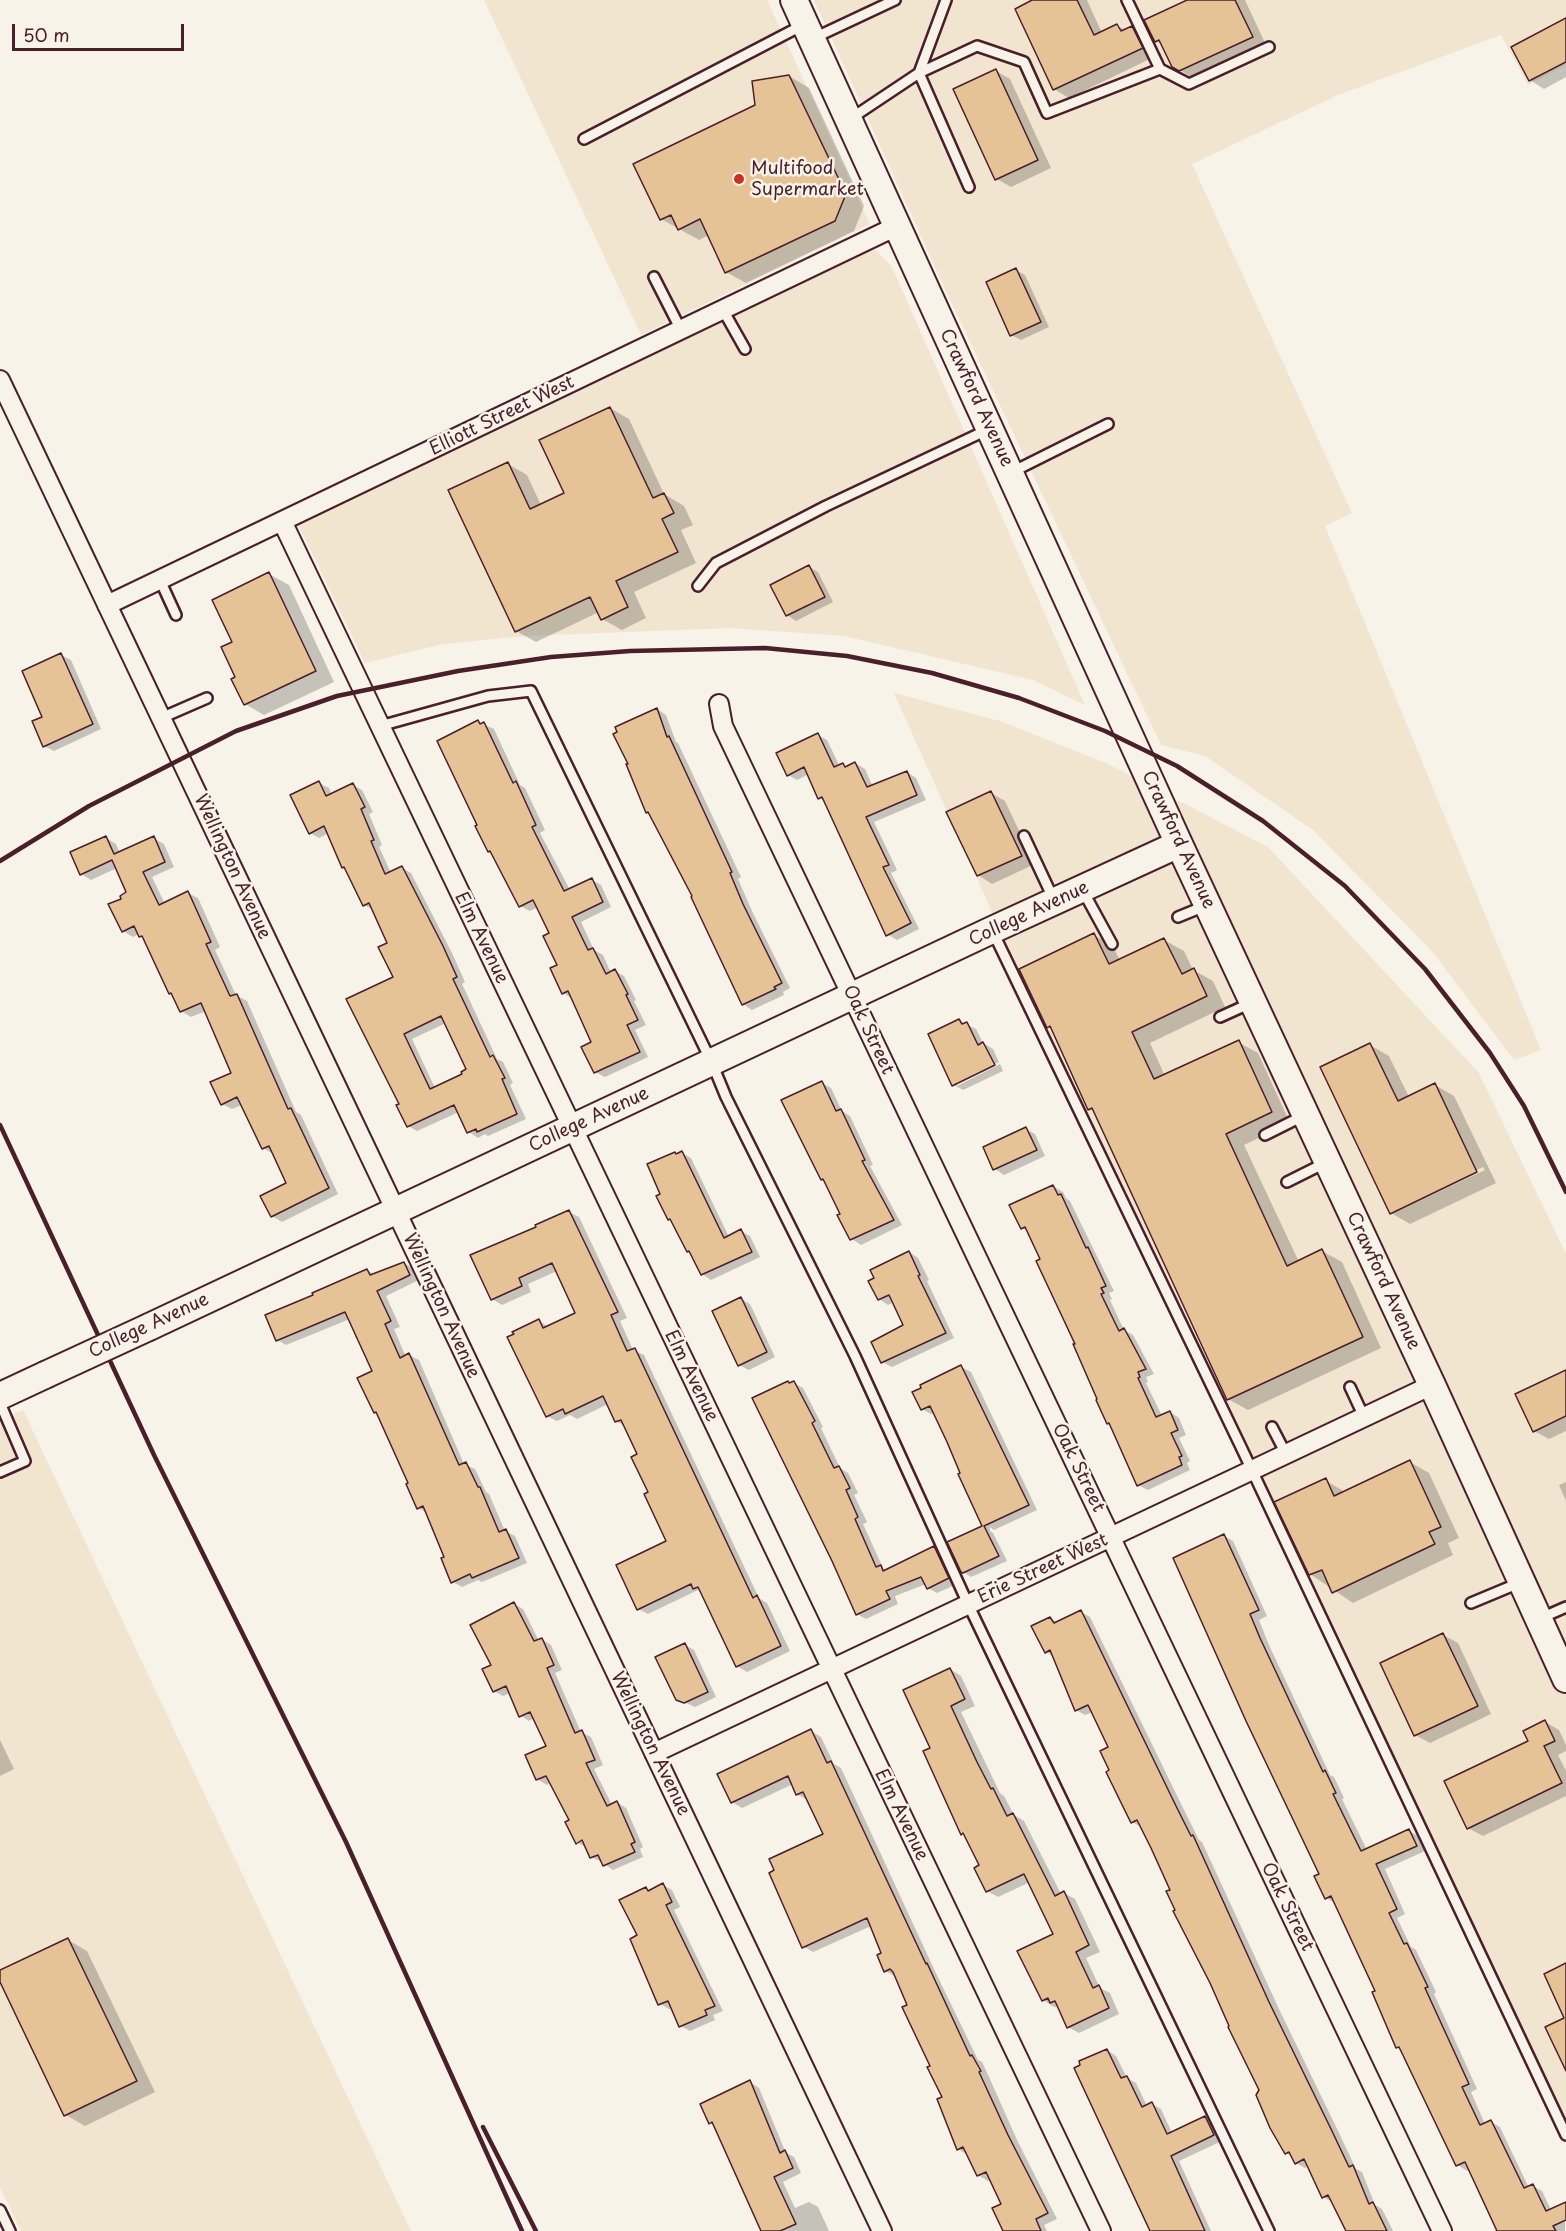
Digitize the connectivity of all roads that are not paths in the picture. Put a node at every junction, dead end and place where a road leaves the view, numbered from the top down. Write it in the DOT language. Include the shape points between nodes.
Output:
graph roads {
  1 [pos="794,0"];
  2 [pos="895,0"];
  3 [pos="946,0"];
  4 [pos="1126,0"];
  5 [pos="808,32"];
  6 [pos="1269,47"];
  7 [pos="1160,69"];
  8 [pos="919,73"];
  9 [pos="849,120"];
  10 [pos="584,139"];
  11 [pos="969,187"];
  12 [pos="897,226"];
  13 [pos="654,277"];
  14 [pos="723,310"];
  15 [pos="681,330"];
  16 [pos="745,349"];
  17 [pos="0,380"];
  18 [pos="1108,424"];
  19 [pos="989,429"];
  20 [pos="1009,473"];
  21 [pos="282,521"];
  22 [pos="159,580"];
  23 [pos="698,586"];
  24 [pos="107,605"];
  25 [pos="176,615"];
  26 [pos="207,698"];
  27 [pos="719,704"];
  28 [pos="161,718"];
  29 [pos="380,726"];
  30 [pos="1024,836"];
  31 [pos="1179,844"];
  32 [pos="1082,890"];
  33 [pos="1055,902"];
  34 [pos="1207,906"];
  35 [pos="1178,917"];
  36 [pos="992,930"];
  37 [pos="1112,944"];
  38 [pos="852,997"];
  39 [pos="1253,1002"];
  40 [pos="1220,1017"];
  41 [pos="712,1063"];
  42 [pos="1305,1115"];
  43 [pos="572,1128"];
  44 [pos="1265,1135"];
  45 [pos="1328,1162"];
  46 [pos="1287,1182"];
  47 [pos="395,1210"];
  48 [pos="1432,1385"];
  49 [pos="1350,1387"];
  50 [pos="0,1396"];
  51 [pos="0,1403"];
  52 [pos="1364,1417"];
  53 [pos="1272,1427"];
  54 [pos="1286,1454"];
  55 [pos="1251,1471"];
  56 [pos="0,1472"];
  57 [pos="1111,1537"];
  58 [pos="1522,1582"];
  59 [pos="1471,1603"];
  60 [pos="968,1604"];
  61 [pos="1566,1607"];
  62 [pos="1538,1618"];
  63 [pos="832,1669"];
  64 [pos="1566,1679"];
  65 [pos="654,1753"];
  66 [pos="1566,2135"];
  67 [pos="0,2210"];
  68 [pos="10,2231"];
  69 [pos="882,2231"];
  70 [pos="1101,2231"];
  71 [pos="1269,2231"];
  72 [pos="1442,2231"];
  1 -- 5 [label="street, Crawford Avenue"];
  2 -- 5 [label="lane"];
  3 -- 8 [label="lane"];
  4 -- 7 [label="lane"];
  5 -- 9 [label="street, Crawford Avenue"];
  5 -- 10 [label="lane"];
  6 -- 7 [label="lane" via="1189,84"];
  7 -- 8 [label="lane" via="1047,113 1024,62 977,46"];
  8 -- 9 [label="lane"];
  8 -- 11 [label="lane"];
  9 -- 12 [label="street, Crawford Avenue"];
  12 -- 14 [label="street, Elliott Street West"];
  12 -- 19 [label="street, Crawford Avenue"];
  13 -- 15 [label="lane"];
  14 -- 15 [label="street, Elliott Street West"];
  14 -- 16 [label="lane"];
  15 -- 21 [label="street, Elliott Street West"];
  17 -- 24 [label="street, Wellington Avenue"];
  18 -- 20 [label="lane"];
  19 -- 20 [label="street, Crawford Avenue"];
  19 -- 23 [label="lane" via="716,563"];
  20 -- 31 [label="street, Crawford Avenue"];
  21 -- 22 [label="street, Elliott Street West"];
  21 -- 29 [label="street, Elm Avenue"];
  22 -- 24 [label="street, Elliott Street West"];
  22 -- 25 [label="lane"];
  24 -- 28 [label="street, Wellington Avenue"];
  26 -- 28 [label="lane"];
  27 -- 38 [label="street, Oak Street" via="723,726"];
  28 -- 47 [label="street, Wellington Avenue"];
  29 -- 41 [label="lane" via="488,696 531,692"];
  29 -- 43 [label="street, Elm Avenue"];
  30 -- 33 [label="lane"];
  31 -- 32 [label="street, College Avenue"];
  31 -- 34 [label="street, Crawford Avenue"];
  32 -- 33 [label="street, College Avenue"];
  32 -- 37 [label="lane"];
  33 -- 36 [label="street, College Avenue"];
  34 -- 35 [label="lane"];
  34 -- 39 [label="street, Crawford Avenue"];
  36 -- 38 [label="street, College Avenue"];
  36 -- 55 [label="lane"];
  38 -- 41 [label="street, College Avenue"];
  38 -- 57 [label="street, Oak Street"];
  39 -- 40 [label="lane"];
  39 -- 42 [label="street, Crawford Avenue"];
  41 -- 43 [label="street, College Avenue"];
  41 -- 60 [label="lane" via="855,1356"];
  42 -- 44 [label="lane"];
  42 -- 45 [label="street, Crawford Avenue"];
  43 -- 47 [label="street, College Avenue"];
  43 -- 63 [label="street, Elm Avenue"];
  45 -- 46 [label="lane"];
  45 -- 48 [label="street, Crawford Avenue"];
  47 -- 50 [label="street, College Avenue, bridge"];
  47 -- 65 [label="street, Wellington Avenue"];
  48 -- 52 [label="street, Erie Street West"];
  48 -- 58 [label="street, Crawford Avenue"];
  49 -- 52 [label="lane"];
  51 -- 56 [label="lane" via="25,1461"];
  52 -- 54 [label="street, Erie Street West"];
  53 -- 54 [label="lane"];
  54 -- 55 [label="street, Erie Street West"];
  55 -- 57 [label="street, Erie Street West"];
  55 -- 66 [label="lane"];
  57 -- 60 [label="street, Erie Street West"];
  57 -- 72 [label="street, Oak Street"];
  58 -- 59 [label="lane"];
  58 -- 62 [label="street, Crawford Avenue"];
  60 -- 63 [label="street, Erie Street West"];
  60 -- 71 [label="lane"];
  61 -- 62 [label="lane"];
  62 -- 64 [label="street, Crawford Avenue"];
  63 -- 65 [label="street, Erie Street West"];
  63 -- 70 [label="street, Elm Avenue"];
  65 -- 69 [label="street, Wellington Avenue"];
  67 -- 68 [label="lane"];
}
